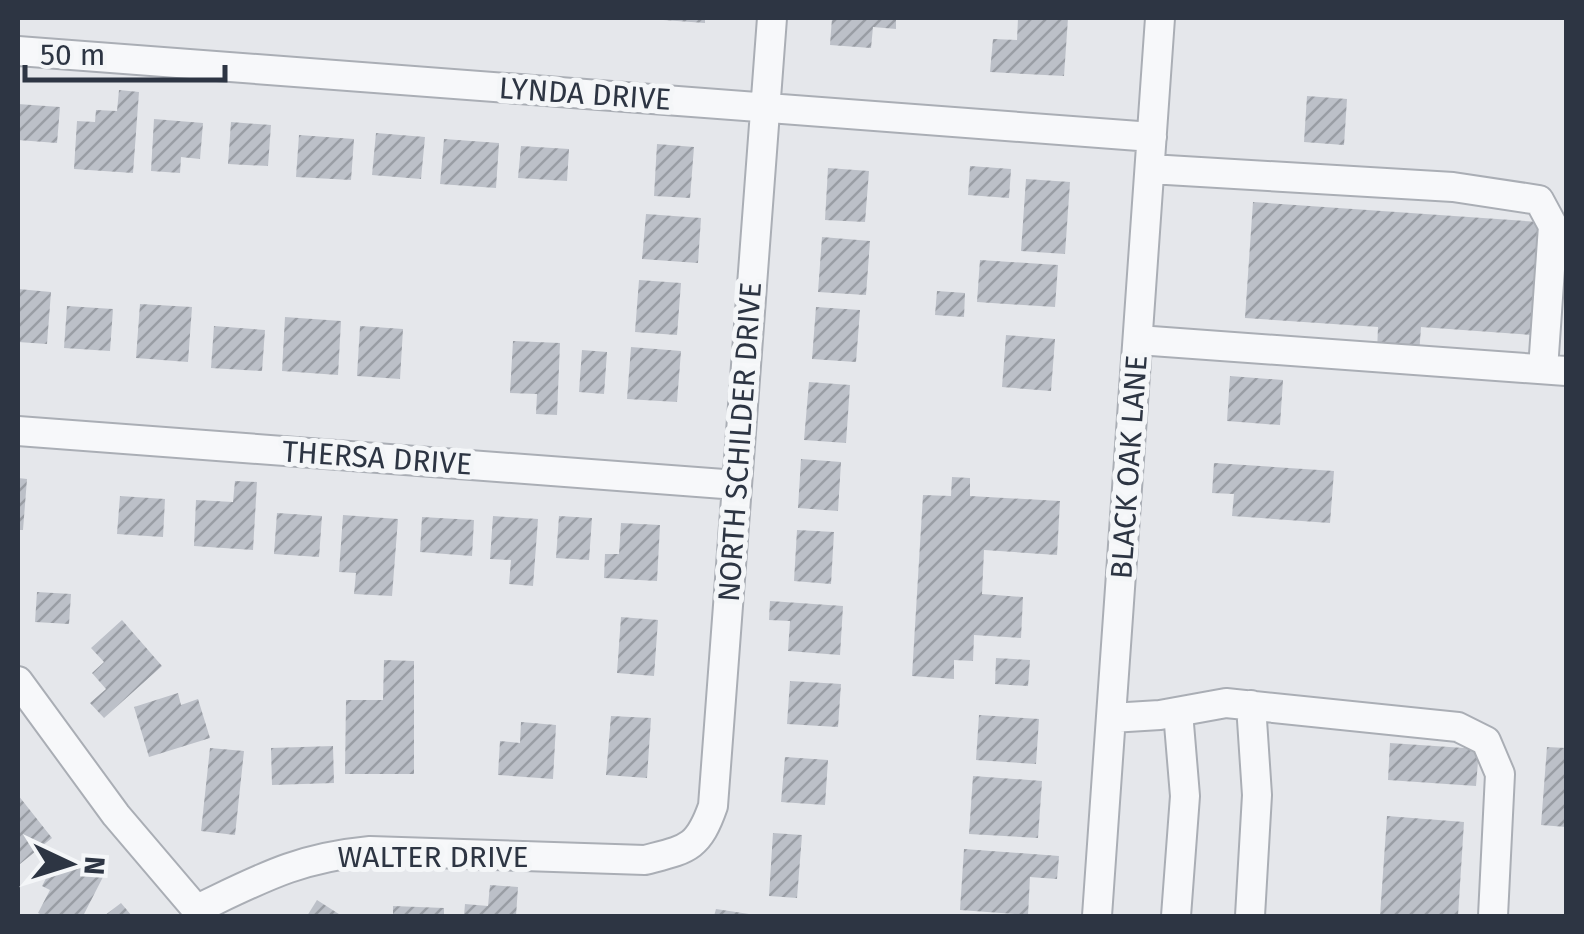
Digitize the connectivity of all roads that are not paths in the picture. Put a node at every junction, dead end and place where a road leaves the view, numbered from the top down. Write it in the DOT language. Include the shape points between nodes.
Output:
graph roads {
  1 [pos="772,18"];
  2 [pos="1160,18"];
  3 [pos="18,51"];
  4 [pos="765,108"];
  5 [pos="1152,138"];
  6 [pos="1150,169"];
  7 [pos="1138,340"];
  8 [pos="1555,370"];
  9 [pos="18,431"];
  10 [pos="737,485"];
  11 [pos="18,681"];
  12 [pos="1251,705"];
  13 [pos="1178,712"];
  14 [pos="1111,718"];
  15 [pos="678,852"];
  16 [pos="200,913"];
  17 [pos="1098,916"];
  18 [pos="1176,916"];
  19 [pos="1250,916"];
  20 [pos="1493,916"];
  1 -- 4 [label="street, NORTH SCHILDER DRIVE"];
  2 -- 5 [label="street, BLACK OAK LANE"];
  3 -- 4 [label="street, LYNDA DRIVE"];
  4 -- 5 [label="street, LYNDA DRIVE"];
  4 -- 10 [label="street, NORTH SCHILDER DRIVE"];
  5 -- 6 [label="street, BLACK OAK LANE"];
  6 -- 7 [label="street, BLACK OAK LANE"];
  6 -- 8 [label="street" via="1453,187 1539,200 1552,226"];
  7 -- 8 [label="street"];
  7 -- 14 [label="street, BLACK OAK LANE"];
  9 -- 10 [label="street, THERSA DRIVE"];
  10 -- 15 [label="street, NORTH SCHILDER DRIVE" via="713,806 702,836"];
  11 -- 16 [label="street" via="116,815"];
  12 -- 13 [label="street"];
  12 -- 19 [label="street" via="1258,795"];
  12 -- 20 [label="street" via="1458,727 1486,741 1500,774"];
  13 -- 14 [label="street"];
  13 -- 18 [label="street" via="1185,796"];
  14 -- 17 [label="street, BLACK OAK LANE"];
  15 -- 16 [label="street, WALTER DRIVE" via="644,860 328,855 287,866"];
}
